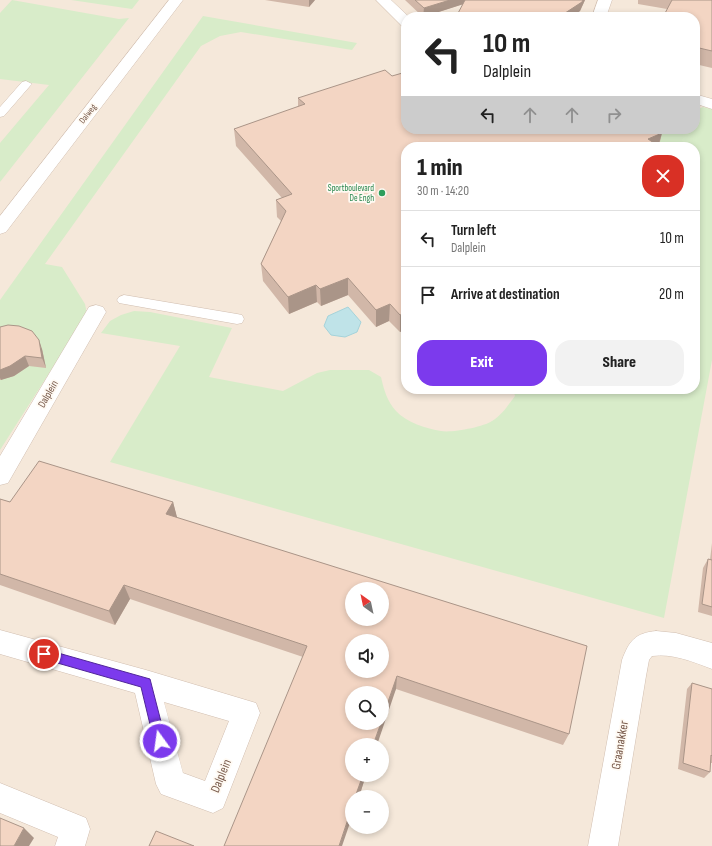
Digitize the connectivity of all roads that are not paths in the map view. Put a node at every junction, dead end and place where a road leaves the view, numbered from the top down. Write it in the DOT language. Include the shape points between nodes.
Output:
graph roads {
  1 [pos="176,0"];
  2 [pos="383,0"];
  3 [pos="605,0"];
  4 [pos="601,12"];
  5 [pos="401,17"];
  6 [pos="26,84"];
  7 [pos="700,101"];
  8 [pos="712,104"];
  9 [pos="0,114"];
  10 [pos="0,228"];
  11 [pos="124,300"];
  12 [pos="96,312"];
  13 [pos="237,319"];
  14 [pos="0,476"];
  15 [pos="0,642"];
  16 [pos="712,656"];
  17 [pos="146,683"];
  18 [pos="0,798"];
  19 [pos="70,846"];
  20 [pos="603,846"];
  1 -- 10 [label="street, Dalweg"];
  2 -- 5 [label="street"];
  3 -- 4 [label="street"];
  6 -- 9 [label="lane"];
  7 -- 8 [label="street"];
  11 -- 13 [label="lane"];
  12 -- 14 [label="street, Dalplein"];
  15 -- 17 [label="street"];
  16 -- 20 [label="street, Graanakker" via="659,643 643,646 635,660"];
  18 -- 19 [label="street" via="75,829"];
}
